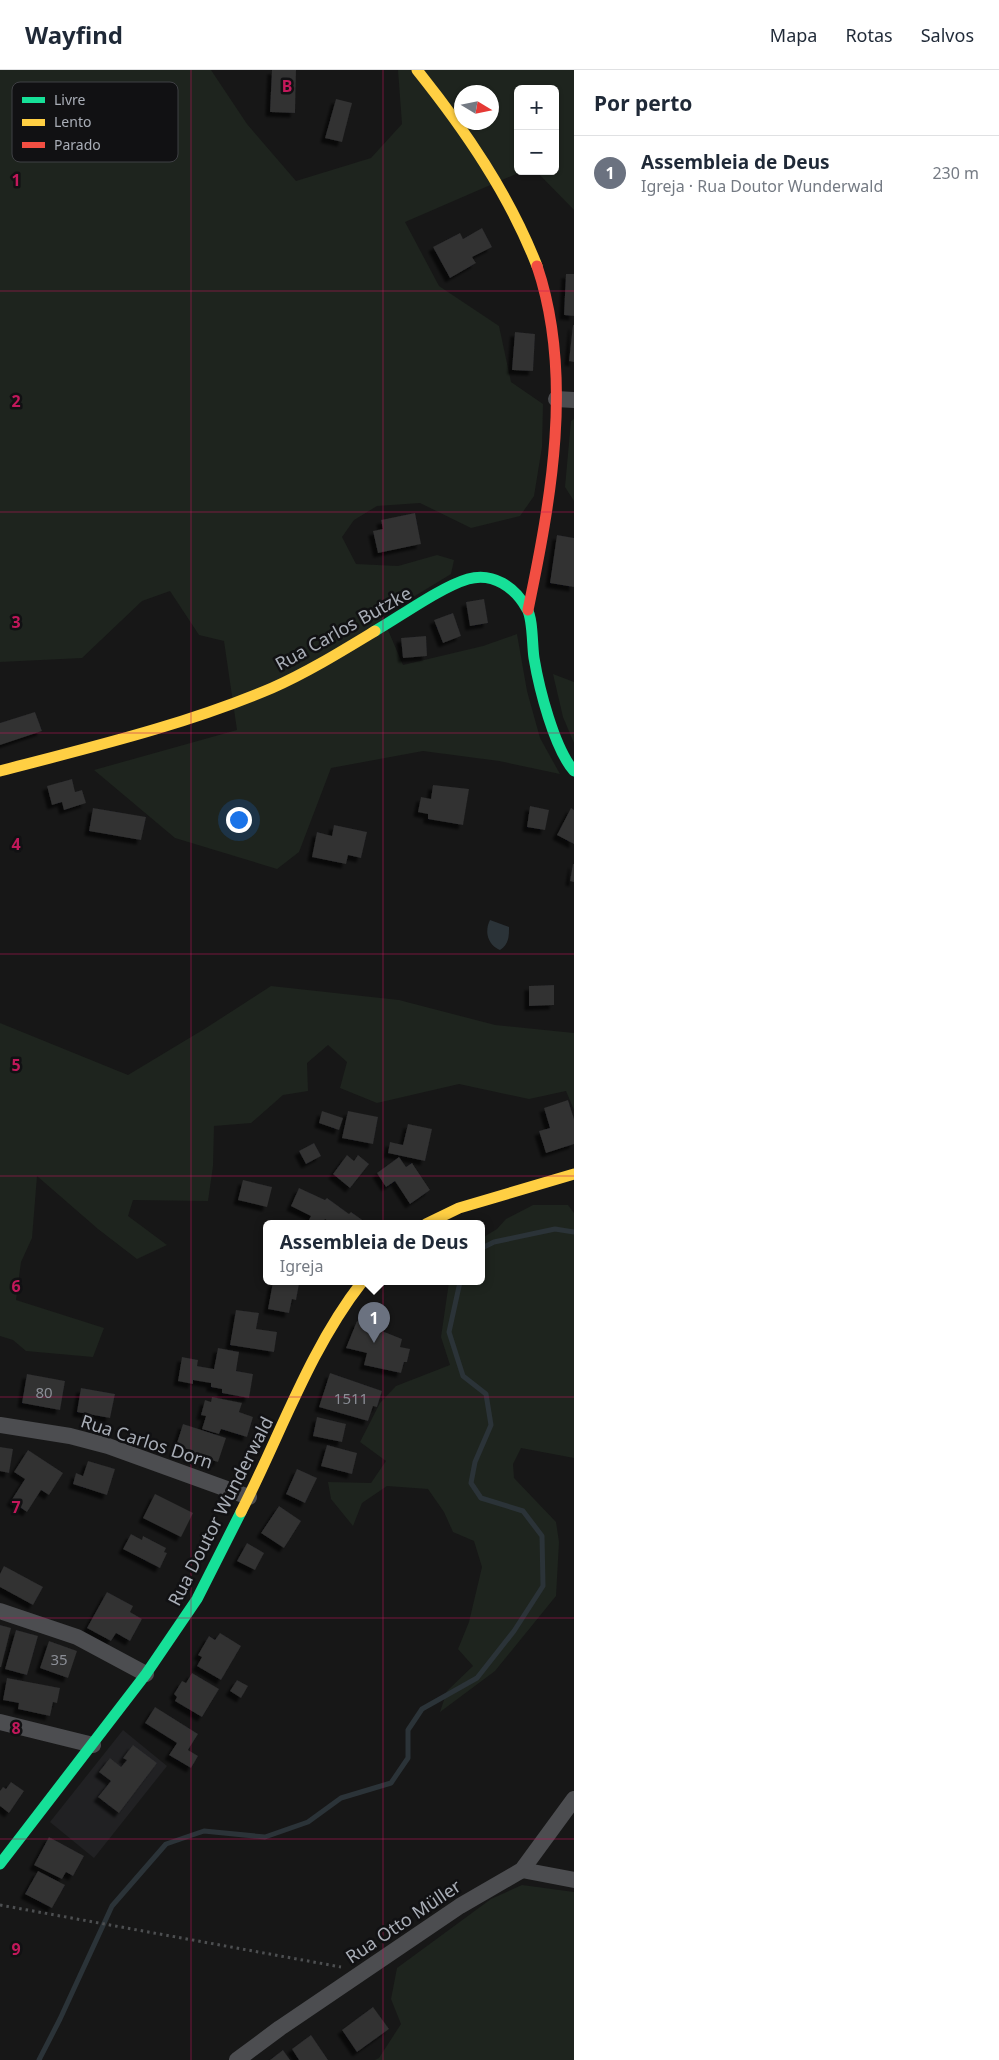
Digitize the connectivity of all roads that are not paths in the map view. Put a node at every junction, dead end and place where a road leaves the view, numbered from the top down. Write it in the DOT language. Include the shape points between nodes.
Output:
graph roads {
  1 [pos="417,70"];
  2 [pos="556,400"];
  3 [pos="574,400"];
  4 [pos="528,610"];
  5 [pos="0,771"];
  6 [pos="574,771"];
  7 [pos="574,1174"];
  8 [pos="434,1220"];
  9 [pos="360,1285"];
  10 [pos="0,1425"];
  11 [pos="249,1496"];
  12 [pos="0,1611"];
  13 [pos="146,1674"];
  14 [pos="0,1722"];
  15 [pos="93,1745"];
  16 [pos="574,1799"];
  17 [pos="0,1864"];
  18 [pos="522,1870"];
  19 [pos="574,1880"];
  20 [pos="238,2060"];
  1 -- 2 [label="street" via="479,151 538,268 554,338"];
  2 -- 3 [label="street"];
  2 -- 4 [label="street" via="549,496"];
  4 -- 5 [label="street, Rua Carlos Butzke" via="512,589 499,580 484,577 468,579 274,687 154,730"];
  4 -- 6 [label="street" via="534,659 547,715"];
  7 -- 8 [label="street" via="459,1208"];
  9 -- 11 [label="street, Rua Doutor Wunderwald" via="323,1341"];
  10 -- 11 [label="street, Rua Carlos Dorn" via="70,1436 108,1446"];
  11 -- 13 [label="street, Rua Doutor Wunderwald" via="197,1599"];
  12 -- 13 [label="street" via="77,1637"];
  13 -- 15 [label="street, Rua Doutor Wunderwald"];
  14 -- 15 [label="street"];
  15 -- 17 [label="street, Rua Doutor Wunderwald"];
  16 -- 18 [label="street, Rua Otto Müller"];
  18 -- 19 [label="street"];
  18 -- 20 [label="street, Rua Otto Müller" via="460,1906"];
}
